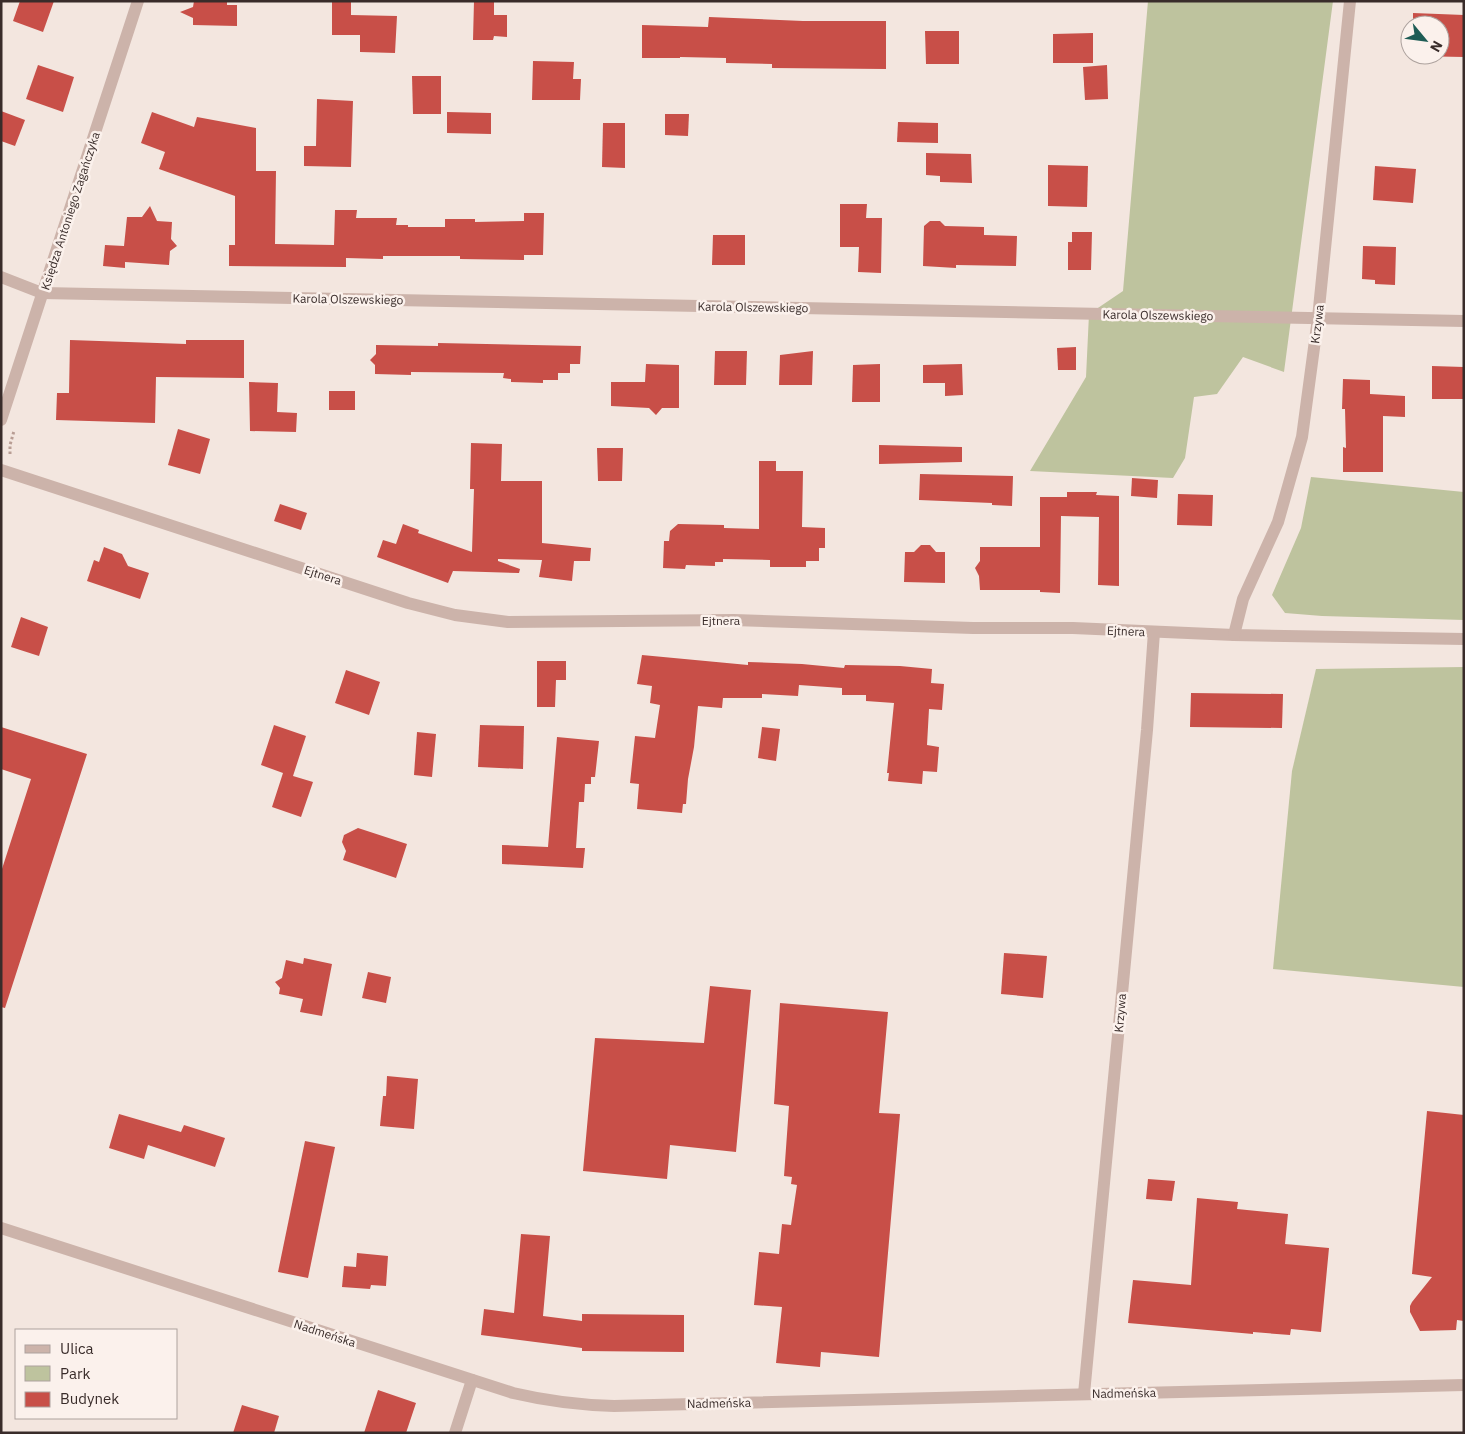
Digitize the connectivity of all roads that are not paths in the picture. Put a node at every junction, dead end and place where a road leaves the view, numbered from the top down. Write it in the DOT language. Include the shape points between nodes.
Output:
graph roads {
  1 [pos="138,1"];
  2 [pos="1350,1"];
  3 [pos="1,277"];
  4 [pos="42,293"];
  5 [pos="1318,318"];
  6 [pos="1464,321"];
  7 [pos="1,420"];
  8 [pos="1,470"];
  9 [pos="1154,632"];
  10 [pos="1234,635"];
  11 [pos="1464,639"];
  12 [pos="1,1228"];
  13 [pos="472,1380"];
  14 [pos="1464,1385"];
  15 [pos="1084,1394"];
  16 [pos="455,1433"];
  1 -- 4 [label="street, Księdza Antoniego Zagańczyka"];
  2 -- 5 [label="street, Krzywa"];
  3 -- 4 [label="street"];
  4 -- 5 [label="street, Karola Olszewskiego"];
  4 -- 7 [label="street, Księdza Antoniego Zagańczyka"];
  5 -- 6 [label="street, Karola Olszewskiego"];
  5 -- 10 [label="street, Krzywa" via="1302,437 1278,522 1242,599"];
  8 -- 9 [label="street, Ejtnera" via="408,603 464,616 508,622 734,620"];
  9 -- 10 [label="street, Ejtnera"];
  9 -- 15 [label="street, Krzywa"];
  10 -- 11 [label="street, Ejtnera"];
  12 -- 13 [label="street, Nadmeńska"];
  13 -- 15 [label="street, Nadmeńska" via="545,1401 614,1406"];
  13 -- 16 [label="street"];
  14 -- 15 [label="street, Nadmeńska"];
}
